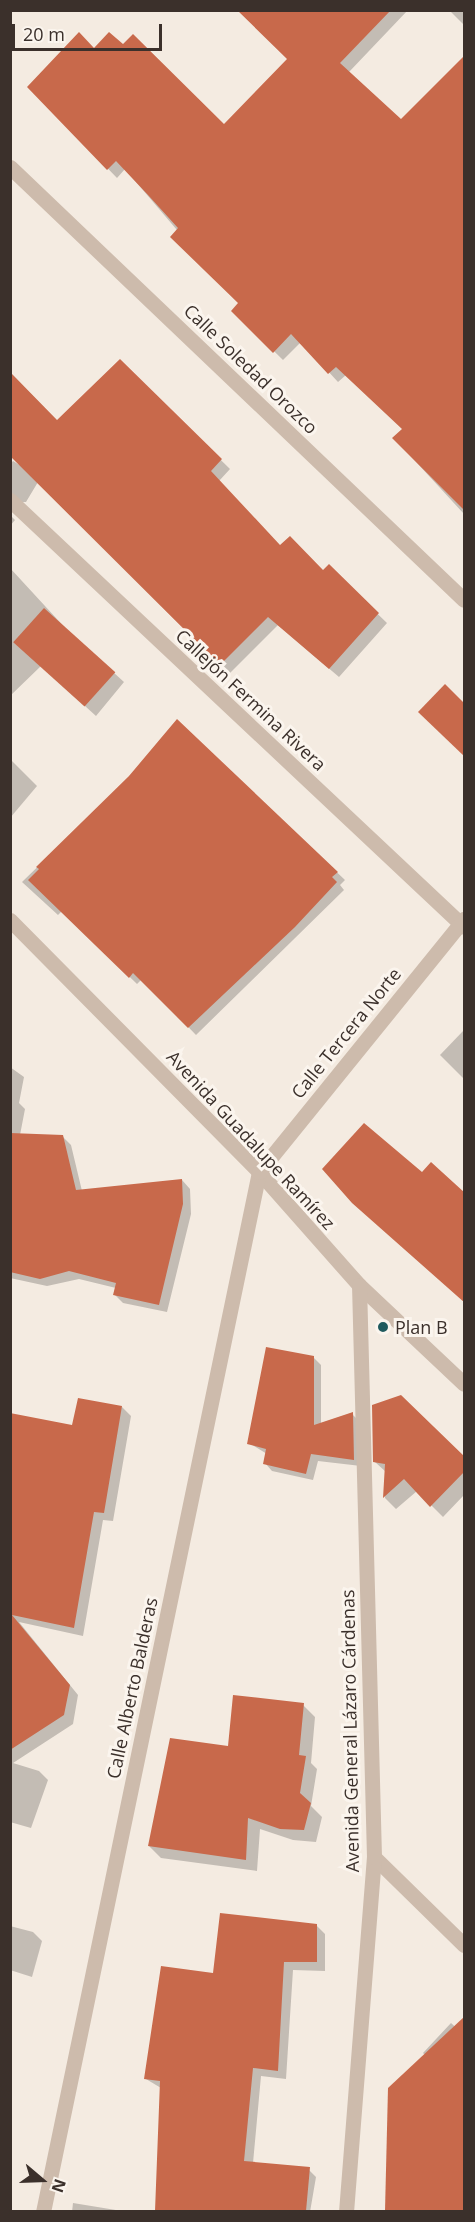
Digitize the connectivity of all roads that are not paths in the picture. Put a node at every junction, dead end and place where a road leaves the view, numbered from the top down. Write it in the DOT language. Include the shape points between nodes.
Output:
graph roads {
  1 [pos="10,167"];
  2 [pos="10,500"];
  3 [pos="465,600"];
  4 [pos="10,920"];
  5 [pos="463,923"];
  6 [pos="259,1172"];
  7 [pos="359,1285"];
  8 [pos="465,1384"];
  9 [pos="374,1857"];
  10 [pos="465,1945"];
  11 [pos="43,2211"];
  12 [pos="346,2211"];
  1 -- 3 [label="street, Calle Soledad Orozco"];
  2 -- 5 [label="street, Callejón Fermina Rivera"];
  4 -- 6 [label="street, Avenida Guadalupe Ramírez"];
  5 -- 6 [label="street, Calle Tercera Norte"];
  6 -- 7 [label="street, Avenida Guadalupe Ramírez"];
  6 -- 11 [label="street, Calle Alberto Balderas"];
  7 -- 8 [label="street, Avenida Guadalupe Ramírez"];
  7 -- 9 [label="street, Avenida General Lázaro Cárdenas"];
  9 -- 10 [label="street"];
  9 -- 12 [label="street, Avenida General Lázaro Cárdenas"];
}
